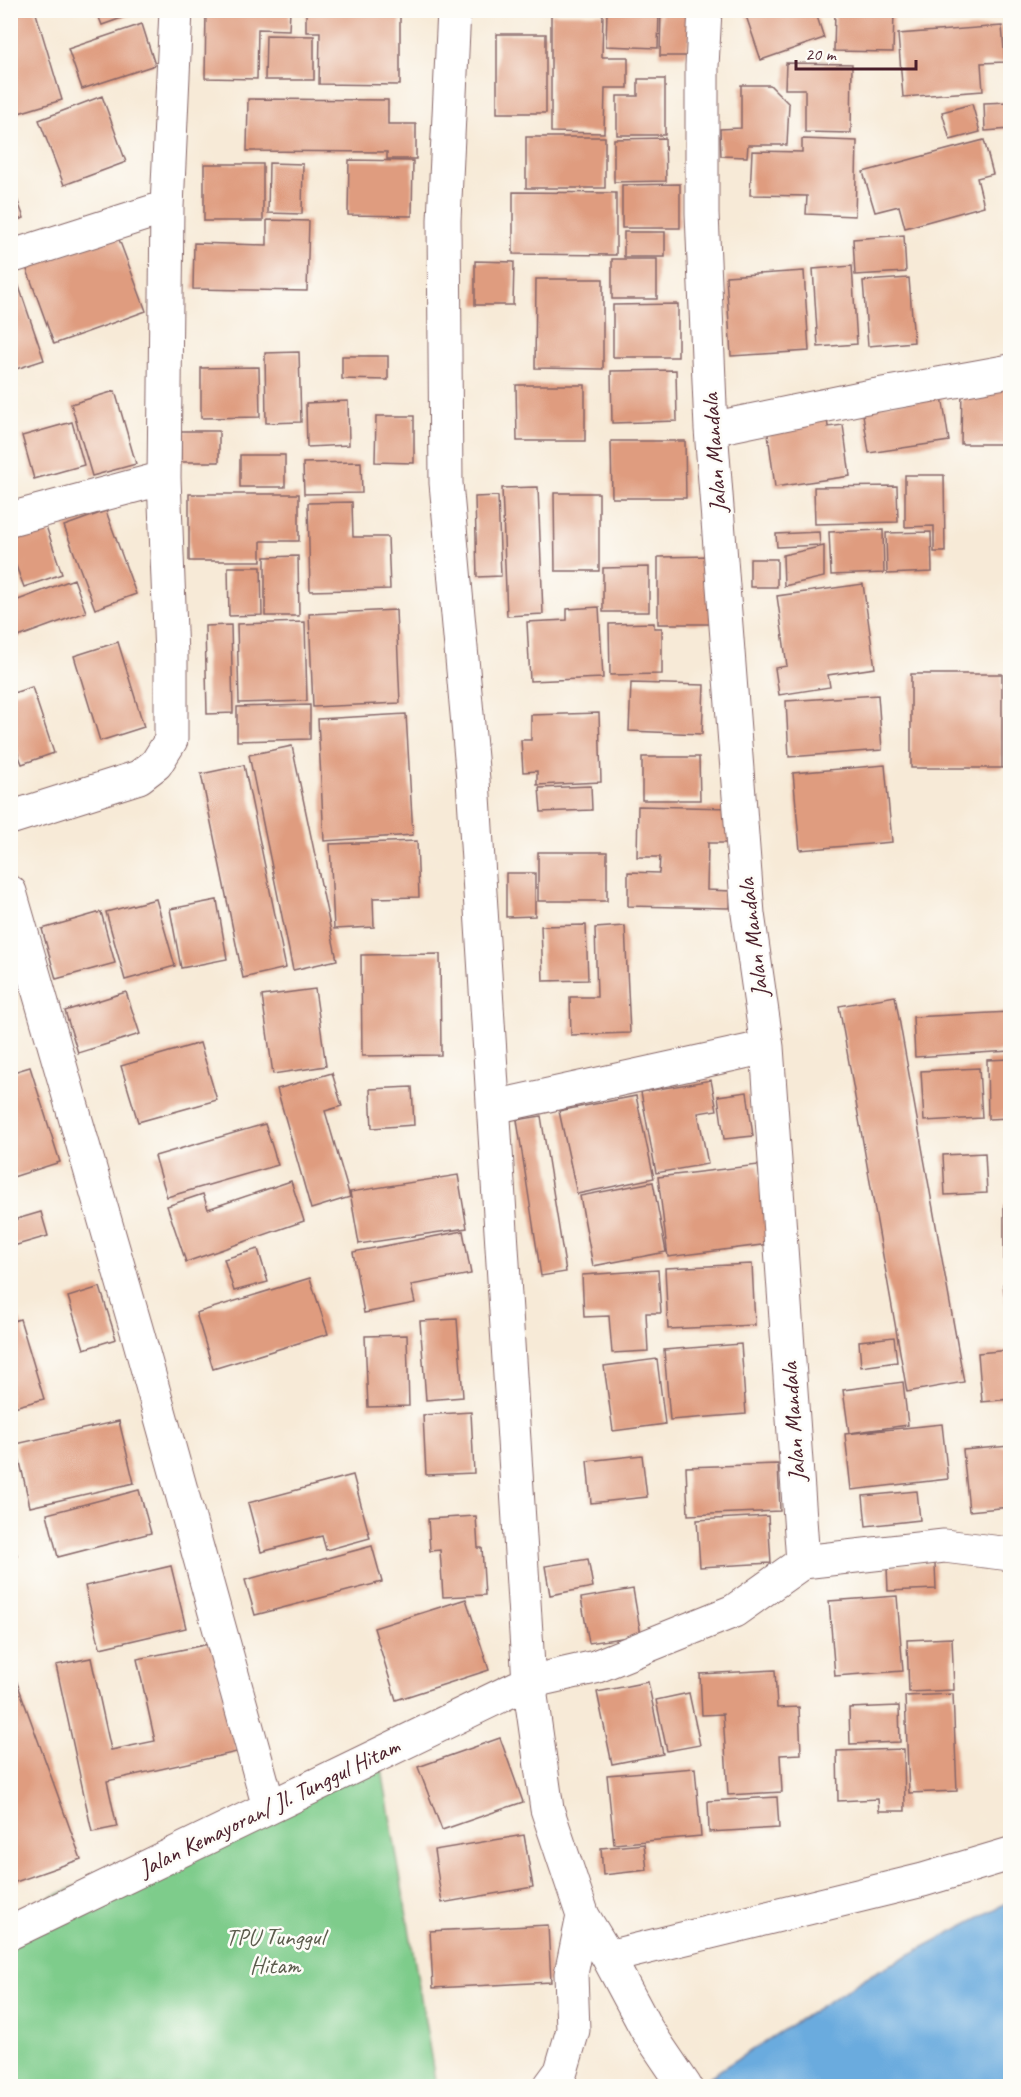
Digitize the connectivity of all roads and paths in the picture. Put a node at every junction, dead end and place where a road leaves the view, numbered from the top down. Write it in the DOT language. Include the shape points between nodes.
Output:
graph roads {
  1 [pos="176,10"];
  2 [pos="454,10"];
  3 [pos="705,10"];
  4 [pos="166,207"];
  5 [pos="10,257"];
  6 [pos="1011,371"];
  7 [pos="711,429"];
  8 [pos="164,478"];
  9 [pos="10,519"];
  10 [pos="10,818"];
  11 [pos="10,892"];
  12 [pos="767,1047"];
  13 [pos="494,1107"];
  14 [pos="1011,1554"];
  15 [pos="803,1562"];
  16 [pos="529,1682"];
  17 [pos="269,1806"];
  18 [pos="1011,1854"];
  19 [pos="584,1916"];
  20 [pos="10,1933"];
  21 [pos="608,1956"];
  22 [pos="550,2086"];
  23 [pos="685,2086"];
  1 -- 4 [label="street"];
  2 -- 13 [label="street" via="444,220 446,483 472,780"];
  3 -- 7 [label="street, Jalan Mandala" via="702,213"];
  4 -- 5 [label="street"];
  4 -- 8 [label="street"];
  6 -- 7 [label="street"];
  7 -- 12 [label="street, Jalan Mandala" via="748,915"];
  8 -- 9 [label="street"];
  8 -- 10 [label="street" via="171,740 156,765 139,777"];
  11 -- 17 [label="street"];
  12 -- 13 [label="street"];
  12 -- 15 [label="street, Jalan Mandala"];
  13 -- 16 [label="street"];
  14 -- 15 [label="street" via="944,1546"];
  15 -- 16 [label="street" via="734,1611 596,1667"];
  16 -- 17 [label="street, Jalan Kemayoran/ Jl. Tunggul Hitam"];
  16 -- 19 [label="street" via="547,1809"];
  17 -- 20 [label="street, Jalan Kemayoran/ Jl. Tunggul Hitam"];
  18 -- 21 [label="street" via="923,1880"];
  19 -- 21 [label="street"];
  19 -- 22 [label="street" via="571,1974 573,2030 561,2071"];
  21 -- 23 [label="street" via="647,2030"];
}
